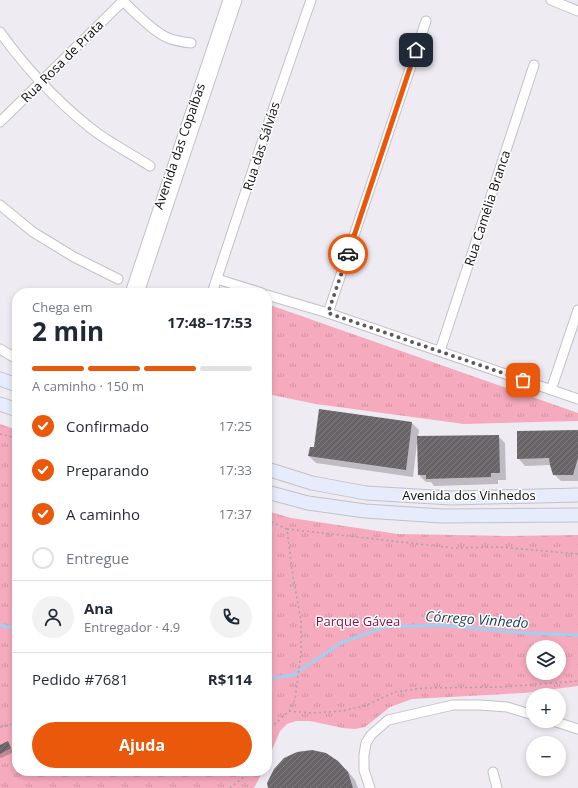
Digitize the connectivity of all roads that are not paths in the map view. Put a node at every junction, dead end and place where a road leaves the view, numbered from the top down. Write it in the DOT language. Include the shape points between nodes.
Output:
graph roads {
  1 [pos="123,0"];
  2 [pos="228,0"];
  3 [pos="238,0"];
  4 [pos="311,0"];
  5 [pos="554,1"];
  6 [pos="578,11"];
  7 [pos="426,21"];
  8 [pos="0,32"];
  9 [pos="190,43"];
  10 [pos="534,65"];
  11 [pos="40,82"];
  12 [pos="0,122"];
  13 [pos="150,166"];
  14 [pos="0,205"];
  15 [pos="118,279"];
  16 [pos="217,279"];
  17 [pos="132,288"];
  18 [pos="141,288"];
  19 [pos="214,288"];
  20 [pos="246,288"];
  21 [pos="272,296"];
  22 [pos="578,310"];
  23 [pos="328,313"];
  24 [pos="0,350"];
  25 [pos="440,351"];
  26 [pos="12,356"];
  27 [pos="0,379"];
  28 [pos="12,383"];
  29 [pos="551,390"];
  30 [pos="578,399"];
  31 [pos="0,404"];
  32 [pos="12,408"];
  33 [pos="272,471"];
  34 [pos="272,479"];
  35 [pos="312,483"];
  36 [pos="272,493"];
  37 [pos="578,495"];
  38 [pos="578,515"];
  39 [pos="526,713"];
  40 [pos="566,725"];
  41 [pos="578,729"];
  42 [pos="493,772"];
  43 [pos="370,788"];
  44 [pos="497,788"];
  1 -- 9 [label="street" via="165,36"];
  1 -- 11 [label="street, Rua Rosa de Prata"];
  2 -- 17 [label="street, Avenida das Copaíbas"];
  3 -- 18 [label="street, Avenida das Copaíbas"];
  4 -- 16 [label="street, Rua das Sálvías"];
  5 -- 6 [label="street"];
  7 -- 23 [label="street"];
  8 -- 11 [label="street"];
  10 -- 25 [label="street, Rua Camélia Branca"];
  11 -- 12 [label="street, Rua Rosa de Prata"];
  11 -- 13 [label="street" via="89,126"];
  14 -- 15 [label="street" via="33,232 74,257"];
  16 -- 19 [label="street, Rua das Sálvías"];
  16 -- 20 [label="street"];
  21 -- 23 [label="street"];
  22 -- 29 [label="street"];
  23 -- 25 [label="street"];
  24 -- 26 [label="street"];
  25 -- 29 [label="street"];
  27 -- 28 [label="main road"];
  29 -- 30 [label="street"];
  31 -- 32 [label="main road"];
  33 -- 35 [label="main road, Avenida dos Vinhedos"];
  34 -- 35 [label="main road"];
  35 -- 37 [label="main road, Avenida dos Vinhedos" via="366,493 451,498"];
  36 -- 38 [label="main road, Avenida dos Vinhedos" via="308,503 365,511 442,516"];
  39 -- 43 [label="street" via="507,707 453,705 388,720 371,734 366,743 364,770"];
  40 -- 41 [label="street"];
  42 -- 44 [label="street"];
}
